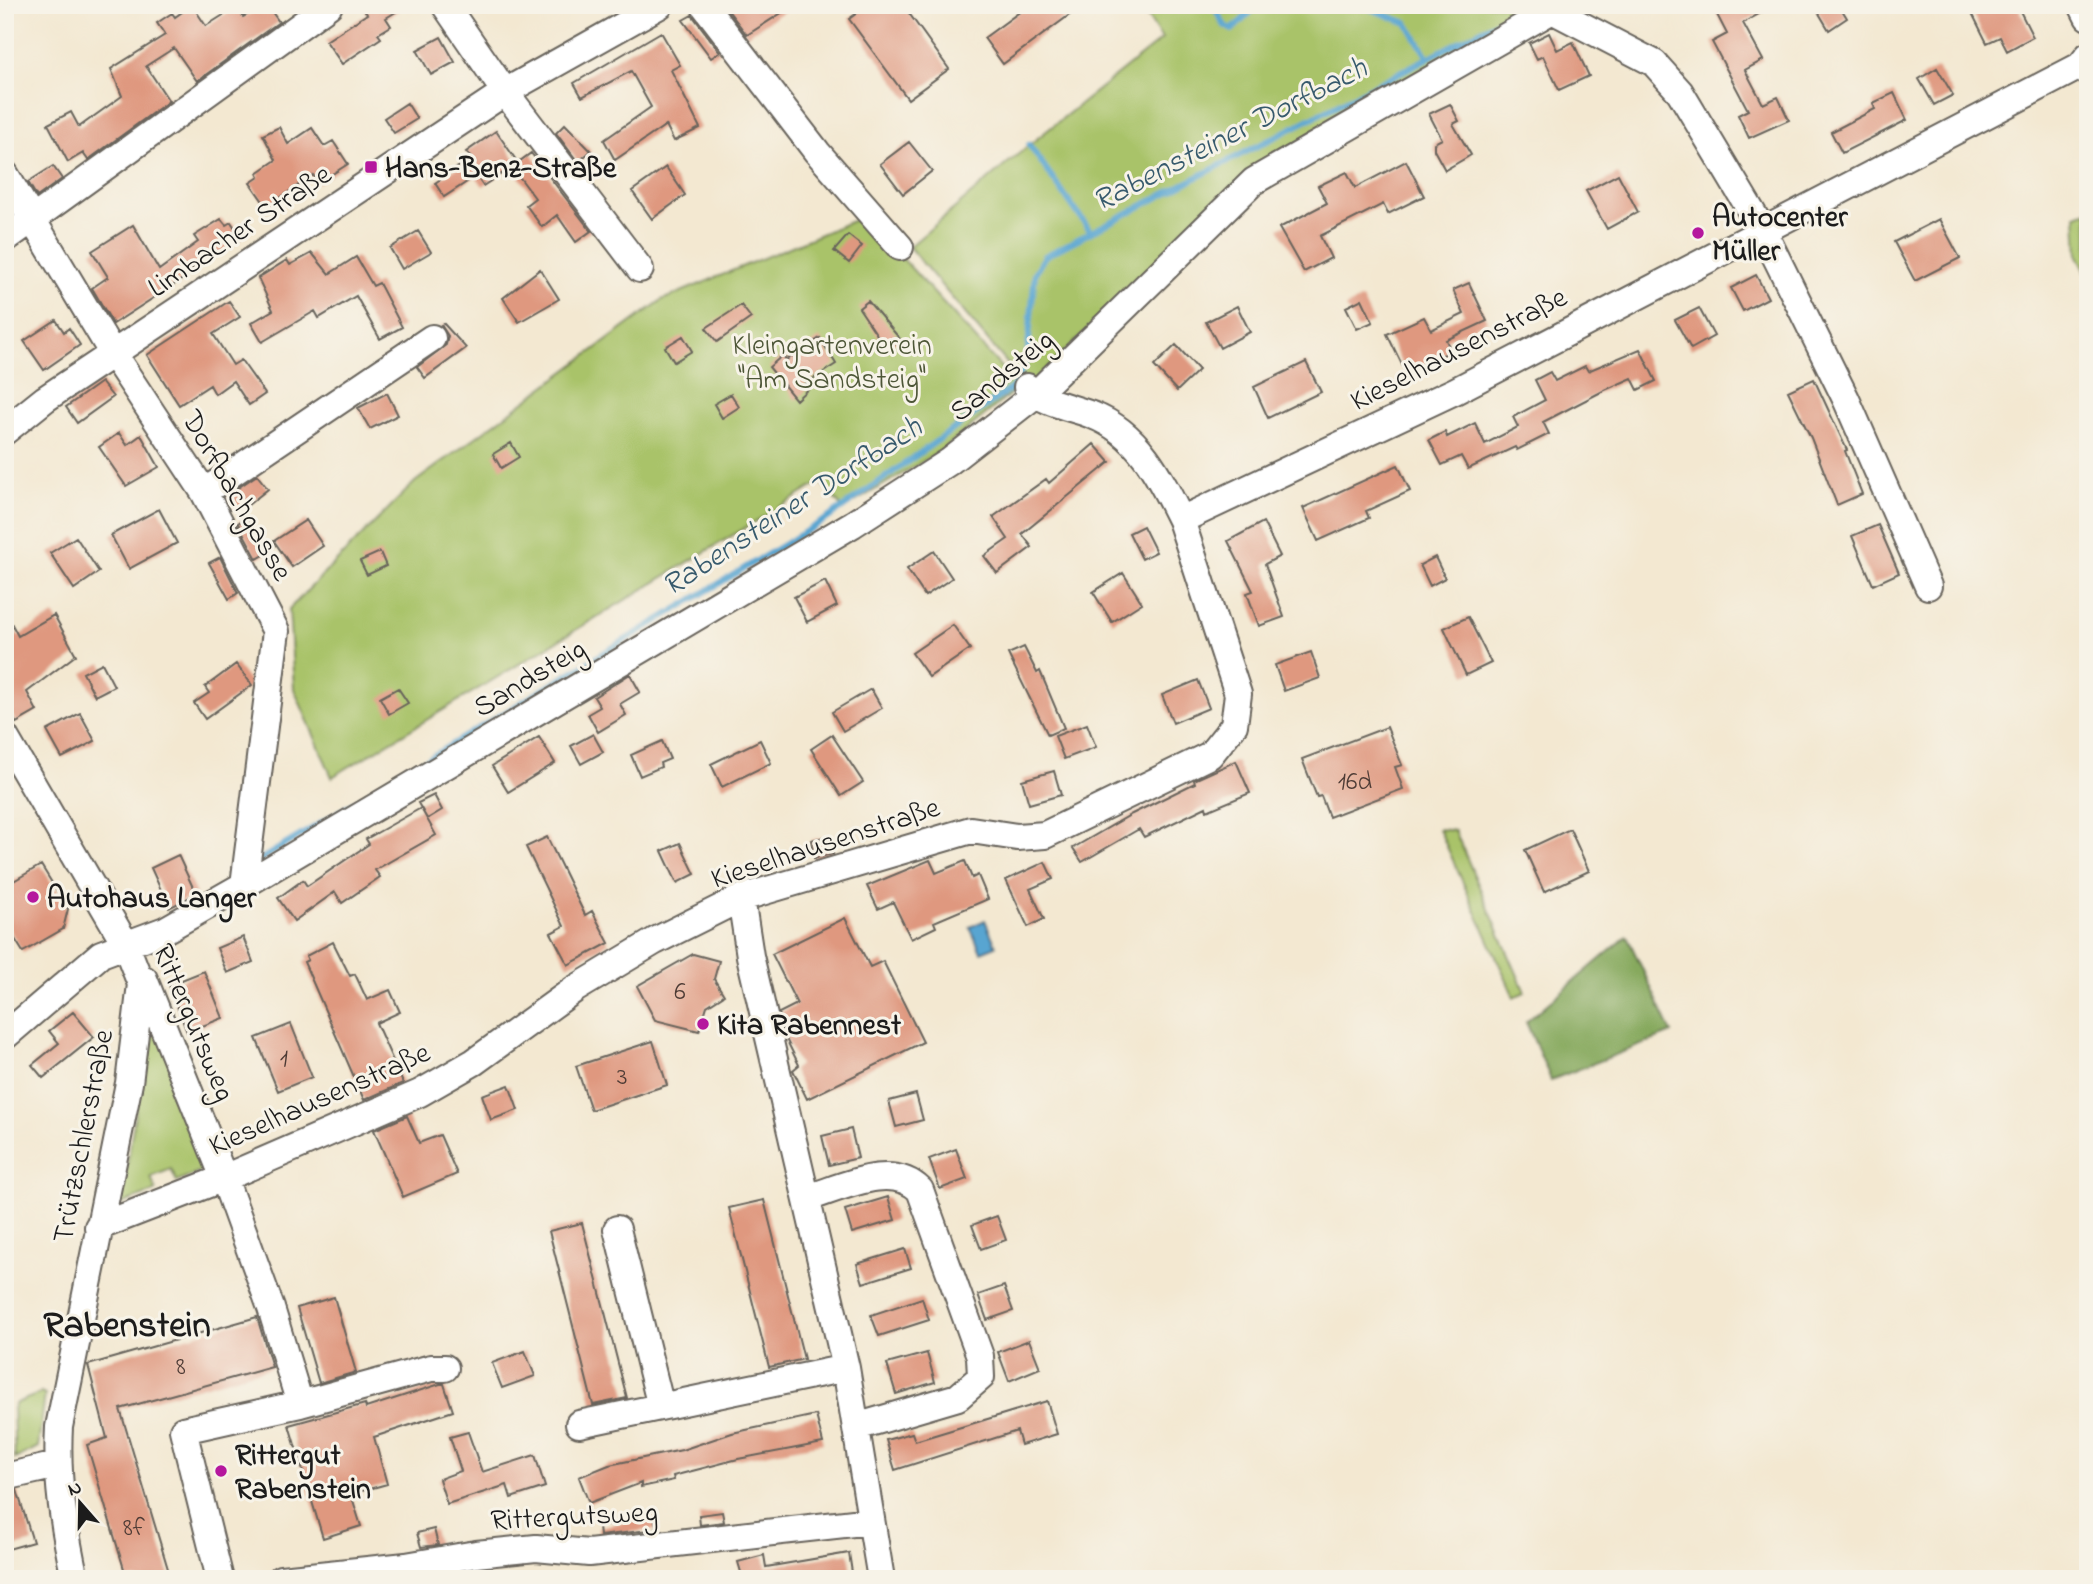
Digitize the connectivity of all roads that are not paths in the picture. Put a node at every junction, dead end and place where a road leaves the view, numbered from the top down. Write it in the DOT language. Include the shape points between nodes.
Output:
graph roads {
  1 [pos="329,5"];
  2 [pos="445,5"];
  3 [pos="660,5"];
  4 [pos="704,5"];
  5 [pos="2082,5"];
  6 [pos="1556,8"];
  7 [pos="2088,17"];
  8 [pos="2088,56"];
  9 [pos="505,92"];
  10 [pos="5,174"];
  11 [pos="33,221"];
  12 [pos="1762,229"];
  13 [pos="5,239"];
  14 [pos="900,247"];
  15 [pos="640,269"];
  16 [pos="432,338"];
  17 [pos="113,354"];
  18 [pos="1031,391"];
  19 [pos="5,431"];
  20 [pos="204,492"];
  21 [pos="1181,520"];
  22 [pos="1928,586"];
  23 [pos="5,737"];
  24 [pos="244,885"];
  25 [pos="741,898"];
  26 [pos="125,943"];
  27 [pos="5,1036"];
  28 [pos="224,1178"];
  29 [pos="807,1198"];
  30 [pos="98,1227"];
  31 [pos="617,1229"];
  32 [pos="445,1368"];
  33 [pos="846,1368"];
  34 [pos="300,1404"];
  35 [pos="661,1407"];
  36 [pos="579,1424"];
  37 [pos="856,1427"];
  38 [pos="57,1465"];
  39 [pos="5,1477"];
  40 [pos="871,1521"];
  41 [pos="75,1579"];
  42 [pos="220,1579"];
  43 [pos="281,1579"];
  44 [pos="881,1579"];
  1 -- 11 [label="street"];
  2 -- 9 [label="street"];
  3 -- 9 [label="street, Limbacher Straße"];
  4 -- 14 [label="street" via="817,152"];
  5 -- 7 [label="street"];
  6 -- 12 [label="street" via="1654,63 1680,92"];
  6 -- 18 [label="street, Sandsteig" via="1254,181"];
  8 -- 12 [label="street, Kieselhausenstraße" via="2080,66"];
  9 -- 15 [label="street"];
  9 -- 17 [label="street, Limbacher Straße"];
  10 -- 11 [label="street, Dorfbachgasse"];
  11 -- 13 [label="street"];
  11 -- 17 [label="street, Dorfbachgasse"];
  12 -- 21 [label="street, Kieselhausenstraße" via="1455,390"];
  12 -- 22 [label="street" via="1846,399"];
  16 -- 20 [label="street"];
  17 -- 19 [label="street, Limbacher Straße"];
  17 -- 20 [label="street, Dorfbachgasse"];
  18 -- 21 [label="street, Kieselhausenstraße" via="1095,416 1134,440 1160,477"];
  18 -- 24 [label="street, Sandsteig" via="949,462 853,524"];
  20 -- 24 [label="street, Dorfbachgasse" via="276,631"];
  21 -- 25 [label="street, Kieselhausenstraße" via="1238,694 1234,725 1210,755 1045,835 1017,837 971,830"];
  23 -- 26 [label="street, Trützschlerstraße"];
  24 -- 26 [label="street, Sandsteig" via="165,930"];
  25 -- 28 [label="street, Kieselhausenstraße" via="575,989 474,1062 420,1093"];
  25 -- 29 [label="street" via="750,956"];
  26 -- 27 [label="street, Sandsteig" via="101,954"];
  26 -- 28 [label="street, Rittergutsweg" via="152,994"];
  26 -- 30 [label="street, Trützschlerstraße" via="141,984 139,1014"];
  28 -- 30 [label="street, Kieselhausenstraße"];
  28 -- 34 [label="street, Rittergutsweg"];
  29 -- 33 [label="street"];
  29 -- 37 [label="street" via="878,1178 896,1176 911,1181 920,1190 980,1356 981,1377 958,1397"];
  30 -- 38 [label="street, Trützschlerstraße" via="59,1427"];
  31 -- 35 [label="street"];
  32 -- 34 [label="street" via="366,1384"];
  33 -- 35 [label="street"];
  33 -- 37 [label="street"];
  34 -- 42 [label="street" via="183,1430"];
  35 -- 36 [label="street"];
  37 -- 40 [label="street"];
  38 -- 39 [label="street"];
  38 -- 41 [label="street, Trützschlerstraße" via="61,1514"];
  40 -- 43 [label="street, Rittergutsweg" via="589,1553 512,1550"];
  40 -- 44 [label="street"];
}
